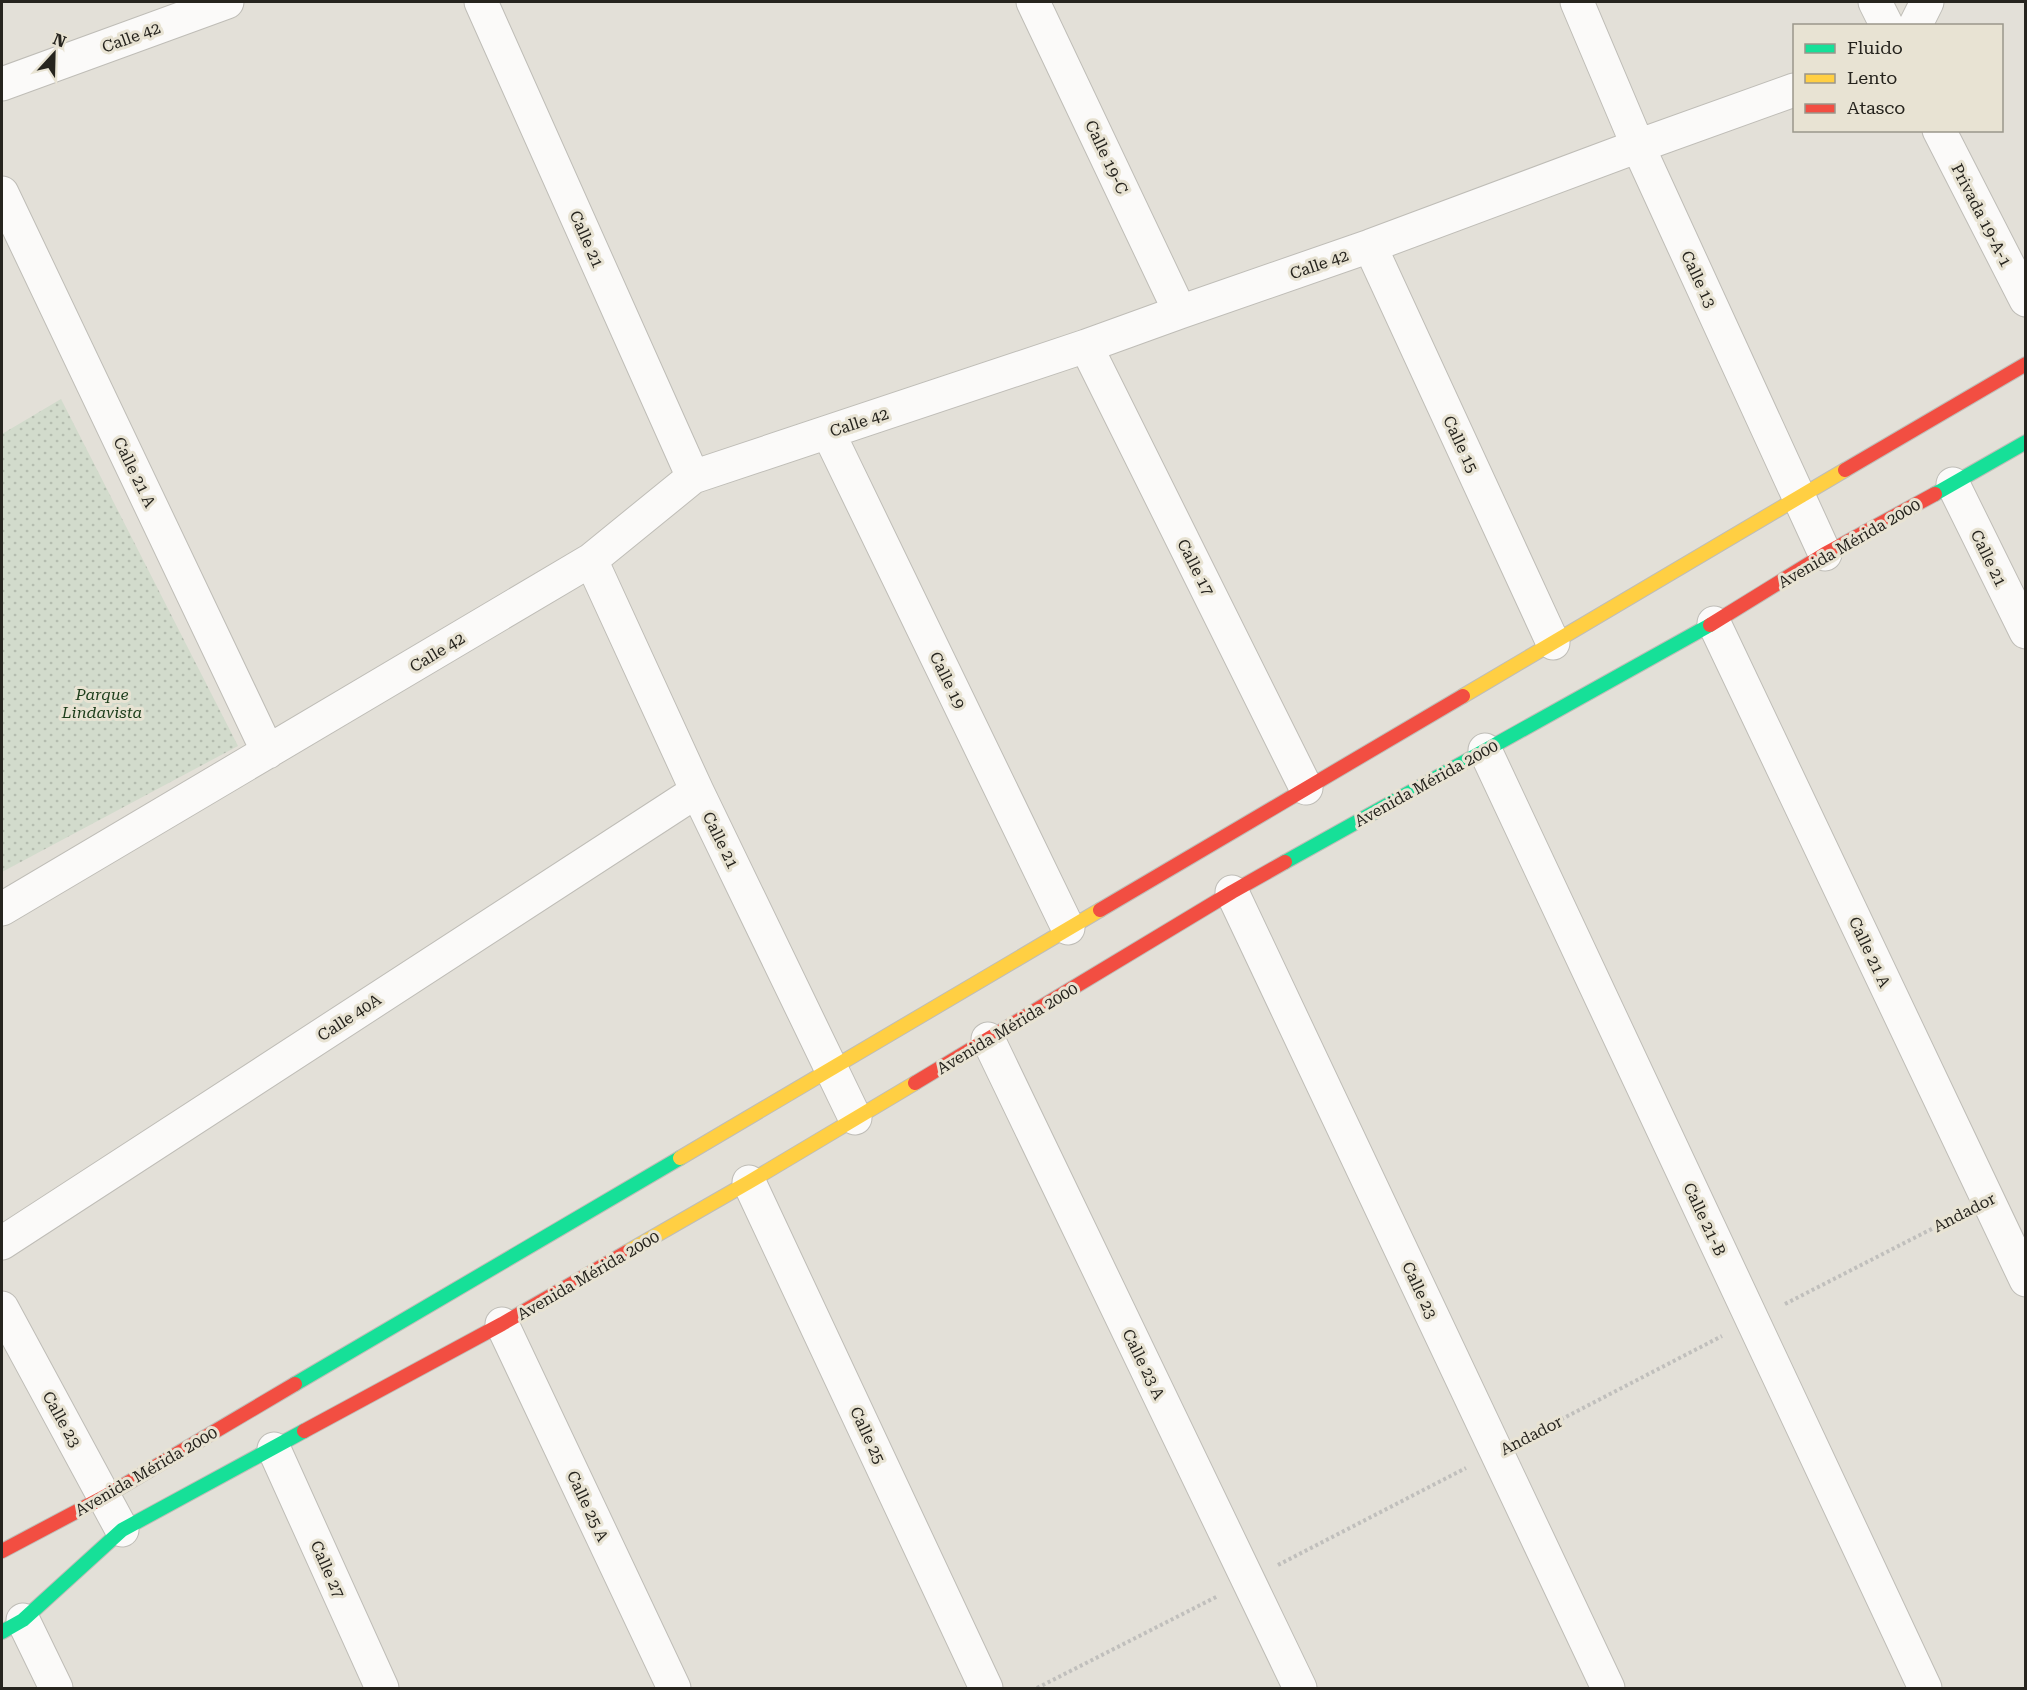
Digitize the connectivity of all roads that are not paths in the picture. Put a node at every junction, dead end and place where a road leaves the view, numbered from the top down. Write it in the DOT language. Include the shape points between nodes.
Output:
graph roads {
  1 [pos="227,2"];
  2 [pos="481,2"];
  3 [pos="1033,2"];
  4 [pos="1577,2"];
  5 [pos="1875,2"];
  6 [pos="1927,2"];
  7 [pos="1886,24"];
  8 [pos="1916,24"];
  9 [pos="2,84"];
  10 [pos="1793,90"];
  11 [pos="1941,132"];
  12 [pos="1638,146"];
  13 [pos="2,193"];
  14 [pos="1370,246"];
  15 [pos="2025,300"];
  16 [pos="1180,312"];
  17 [pos="1086,346"];
  18 [pos="2025,364"];
  19 [pos="828,432"];
  20 [pos="2025,442"];
  21 [pos="693,477"];
  22 [pos="1953,484"];
  23 [pos="1799,498"];
  24 [pos="1825,554"];
  25 [pos="591,560"];
  26 [pos="1714,623"];
  27 [pos="2025,632"];
  28 [pos="1553,643"];
  29 [pos="1485,750"];
  30 [pos="268,752"];
  31 [pos="1306,788"];
  32 [pos="697,791"];
  33 [pos="1232,892"];
  34 [pos="2,909"];
  35 [pos="1068,928"];
  36 [pos="988,1040"];
  37 [pos="831,1068"];
  38 [pos="855,1118"];
  39 [pos="750,1182"];
  40 [pos="2,1243"];
  41 [pos="2025,1280"];
  42 [pos="2,1308"];
  43 [pos="502,1324"];
  44 [pos="274,1449"];
  45 [pos="104,1497"];
  46 [pos="122,1530"];
  47 [pos="2,1551"];
  48 [pos="12,1626"];
  49 [pos="56,1689"];
  50 [pos="382,1689"];
  51 [pos="674,1689"];
  52 [pos="986,1689"];
  53 [pos="1300,1689"];
  54 [pos="1608,1689"];
  55 [pos="1925,1689"];
  1 -- 9 [label="street, Calle 42"];
  2 -- 21 [label="street, Calle 21"];
  3 -- 16 [label="street, Calle 19-C"];
  4 -- 12 [label="street, Calle 13"];
  5 -- 7 [label="street"];
  6 -- 8 [label="street"];
  10 -- 12 [label="street, Calle 42"];
  11 -- 15 [label="street, Privada 19-A-1"];
  12 -- 14 [label="street, Calle 42"];
  12 -- 23 [label="street, Calle 13"];
  13 -- 30 [label="street, Calle 21 A"];
  14 -- 16 [label="street, Calle 42"];
  14 -- 28 [label="street, Calle 15"];
  16 -- 17 [label="street, Calle 42"];
  17 -- 19 [label="street, Calle 42"];
  17 -- 31 [label="street, Calle 17"];
  18 -- 23 [label="main road, Avenida Mérida 2000"];
  19 -- 21 [label="street, Calle 42"];
  19 -- 35 [label="street, Calle 19"];
  20 -- 22 [label="main road, Avenida Mérida 2000"];
  21 -- 25 [label="street, Calle 42"];
  22 -- 24 [label="main road, Avenida Mérida 2000"];
  22 -- 27 [label="street, Calle 21"];
  23 -- 24 [label="street, Calle 13"];
  23 -- 28 [label="main road, Avenida Mérida 2000"];
  24 -- 26 [label="main road, Avenida Mérida 2000"];
  25 -- 30 [label="street, Calle 42"];
  25 -- 32 [label="street, Calle 21"];
  26 -- 29 [label="main road, Avenida Mérida 2000"];
  26 -- 41 [label="street, Calle 21 A"];
  28 -- 31 [label="main road, Avenida Mérida 2000"];
  29 -- 33 [label="main road, Avenida Mérida 2000"];
  29 -- 55 [label="street, Calle 21-B"];
  30 -- 34 [label="street, Calle 42"];
  31 -- 35 [label="main road, Avenida Mérida 2000"];
  32 -- 37 [label="street, Calle 21"];
  32 -- 40 [label="street, Calle 40A"];
  33 -- 36 [label="main road, Avenida Mérida 2000"];
  33 -- 54 [label="street, Calle 23"];
  35 -- 37 [label="main road, Avenida Mérida 2000"];
  36 -- 38 [label="main road, Avenida Mérida 2000"];
  36 -- 53 [label="street, Calle 23 A"];
  37 -- 38 [label="street, Calle 21"];
  37 -- 45 [label="main road, Avenida Mérida 2000"];
  38 -- 39 [label="main road, Avenida Mérida 2000"];
  39 -- 43 [label="main road, Avenida Mérida 2000"];
  39 -- 52 [label="street, Calle 25"];
  42 -- 45 [label="street, Calle 23"];
  43 -- 44 [label="main road, Avenida Mérida 2000"];
  43 -- 51 [label="street, Calle 25 A"];
  44 -- 46 [label="main road, Avenida Mérida 2000"];
  44 -- 50 [label="street, Calle 27"];
  45 -- 46 [label="street, Calle 23"];
  45 -- 47 [label="main road, Avenida Mérida 2000"];
  46 -- 48 [label="main road, Avenida Mérida 2000"];
  48 -- 49 [label="street"];
}
